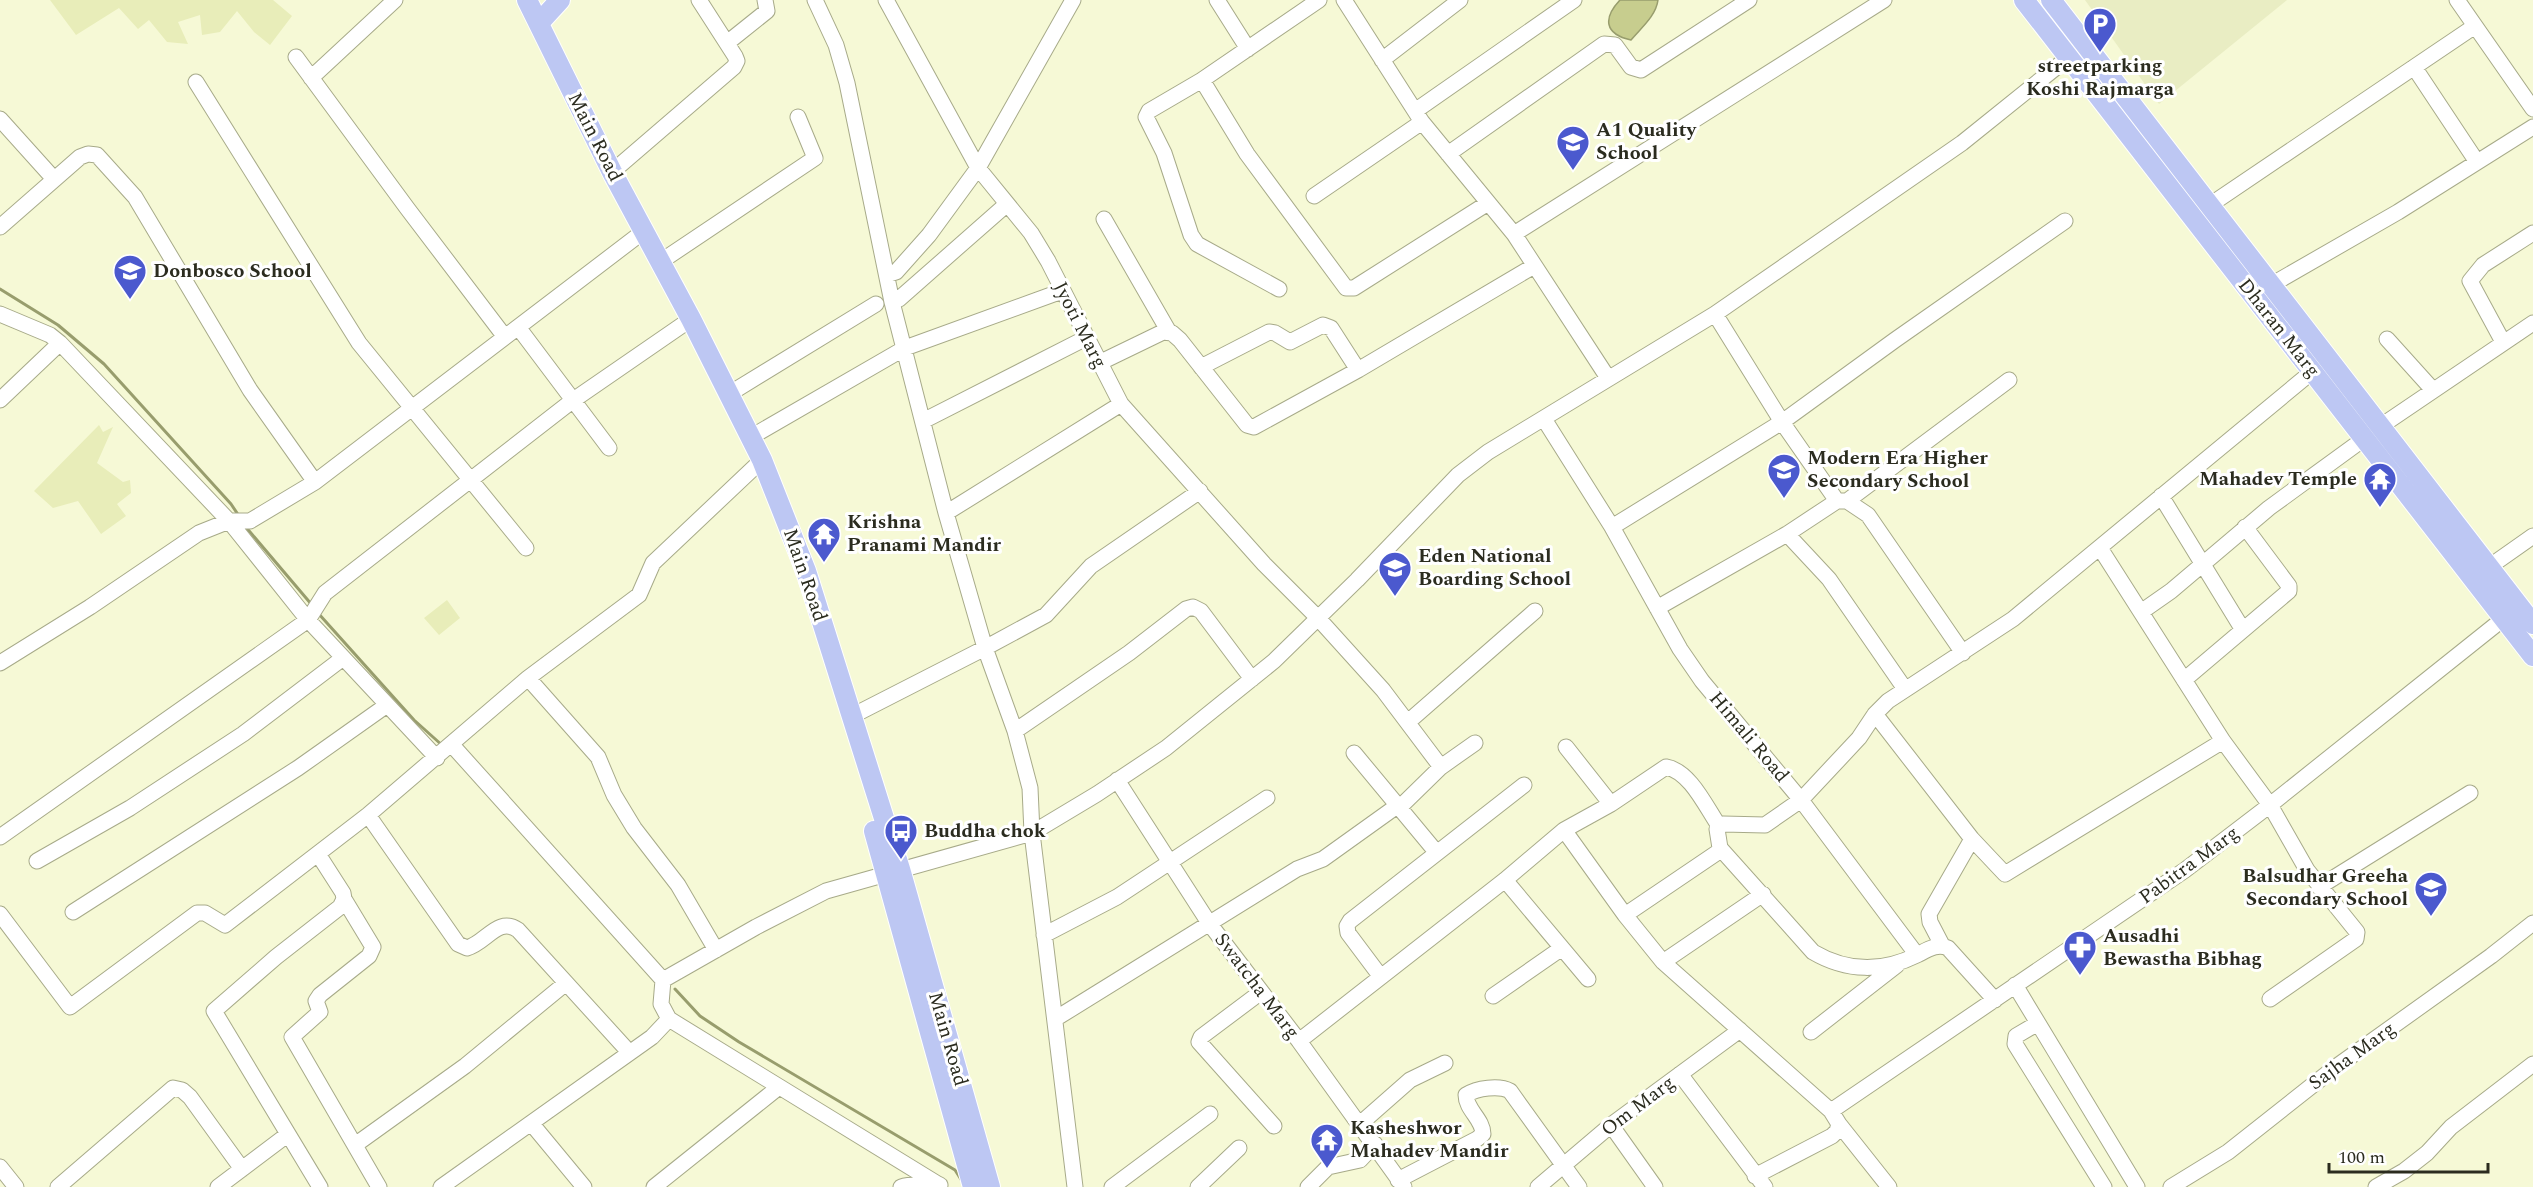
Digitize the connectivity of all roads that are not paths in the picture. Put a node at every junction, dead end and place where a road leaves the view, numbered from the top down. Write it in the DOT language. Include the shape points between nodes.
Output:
graph roads {
  1 [pos="395,0"];
  2 [pos="514,0"];
  3 [pos="527,0"];
  4 [pos="560,0"];
  5 [pos="699,0"];
  6 [pos="765,0"];
  7 [pos="815,0"];
  8 [pos="886,0"];
  9 [pos="1073,0"];
  10 [pos="1217,0"];
  11 [pos="1319,0"];
  12 [pos="1344,0"];
  13 [pos="1460,0"];
  14 [pos="1574,0"];
  15 [pos="1749,0"];
  16 [pos="1884,0"];
  17 [pos="2024,0"];
  18 [pos="2051,0"];
  19 [pos="2457,0"];
  20 [pos="539,23"];
  21 [pos="2475,26"];
  22 [pos="727,43"];
  23 [pos="1248,49"];
  24 [pos="296,57"];
  25 [pos="2069,57"];
  26 [pos="1382,60"];
  27 [pos="2414,67"];
  28 [pos="311,78"];
  29 [pos="1203,80"];
  30 [pos="196,82"];
  31 [pos="2533,109"];
  32 [pos="798,117"];
  33 [pos="1418,117"];
  34 [pos="0,120"];
  35 [pos="2533,127"];
  36 [pos="1448,154"];
  37 [pos="2477,162"];
  38 [pos="978,168"];
  39 [pos="612,172"];
  40 [pos="54,179"];
  41 [pos="1314,196"];
  42 [pos="1488,203"];
  43 [pos="1007,204"];
  44 [pos="2210,205"];
  45 [pos="1104,219"];
  46 [pos="2065,221"];
  47 [pos="0,227"];
  48 [pos="2533,232"];
  49 [pos="641,233"];
  50 [pos="1514,234"];
  51 [pos="660,262"];
  52 [pos="1534,266"];
  53 [pos="886,275"];
  54 [pos="2271,285"];
  55 [pos="1279,289"];
  56 [pos="1062,291"];
  57 [pos="892,302"];
  58 [pos="876,304"];
  59 [pos="0,314"];
  60 [pos="1715,314"];
  61 [pos="687,321"];
  62 [pos="2533,323"];
  63 [pos="518,327"];
  64 [pos="1169,332"];
  65 [pos="505,337"];
  66 [pos="1086,338"];
  67 [pos="2387,339"];
  68 [pos="2503,342"];
  69 [pos="60,343"];
  70 [pos="905,348"];
  71 [pos="1099,363"];
  72 [pos="1201,368"];
  73 [pos="1358,370"];
  74 [pos="2313,371"];
  75 [pos="1608,378"];
  76 [pos="2009,380"];
  77 [pos="2433,390"];
  78 [pos="729,394"];
  79 [pos="0,400"];
  80 [pos="572,401"];
  81 [pos="1120,404"];
  82 [pos="413,408"];
  83 [pos="1544,419"];
  84 [pos="923,421"];
  85 [pos="1782,422"];
  86 [pos="2381,426"];
  87 [pos="751,437"];
  88 [pos="2365,438"];
  89 [pos="609,448"];
  90 [pos="758,464"];
  91 [pos="470,480"];
  92 [pos="315,482"];
  93 [pos="1200,491"];
  94 [pos="2161,496"];
  95 [pos="1842,501"];
  96 [pos="946,513"];
  97 [pos="229,521"];
  98 [pos="1612,527"];
  99 [pos="2245,527"];
  100 [pos="1787,534"];
  101 [pos="2533,536"];
  102 [pos="526,548"];
  103 [pos="2100,548"];
  104 [pos="2202,563"];
  105 [pos="2489,567"];
  106 [pos="1658,608"];
  107 [pos="1535,611"];
  108 [pos="2141,612"];
  109 [pos="1317,618"];
  110 [pos="2503,619"];
  111 [pos="308,620"];
  112 [pos="2533,624"];
  113 [pos="2244,630"];
  114 [pos="985,648"];
  115 [pos="1963,653"];
  116 [pos="2533,656"];
  117 [pos="343,658"];
  118 [pos="0,663"];
  119 [pos="528,678"];
  120 [pos="1252,679"];
  121 [pos="2184,680"];
  122 [pos="1905,689"];
  123 [pos="387,705"];
  124 [pos="1875,714"];
  125 [pos="852,716"];
  126 [pos="1408,722"];
  127 [pos="1015,731"];
  128 [pos="2223,741"];
  129 [pos="1475,743"];
  130 [pos="452,745"];
  131 [pos="1566,747"];
  132 [pos="1354,753"];
  133 [pos="437,758"];
  134 [pos="1441,767"];
  135 [pos="1117,780"];
  136 [pos="1524,785"];
  137 [pos="2470,793"];
  138 [pos="1267,798"];
  139 [pos="1801,800"];
  140 [pos="1611,804"];
  141 [pos="2270,805"];
  142 [pos="1398,807"];
  143 [pos="368,815"];
  144 [pos="1719,826"];
  145 [pos="1564,830"];
  146 [pos="1032,833"];
  147 [pos="0,837"];
  148 [pos="1972,839"];
  149 [pos="1720,848"];
  150 [pos="1437,853"];
  151 [pos="318,854"];
  152 [pos="37,861"];
  153 [pos="1170,863"];
  154 [pos="893,871"];
  155 [pos="1505,880"];
  156 [pos="2319,887"];
  157 [pos="1762,894"];
  158 [pos="344,899"];
  159 [pos="73,912"];
  160 [pos="0,914"];
  161 [pos="1625,915"];
  162 [pos="1209,923"];
  163 [pos="2533,923"];
  164 [pos="1044,935"];
  165 [pos="1942,945"];
  166 [pos="1562,948"];
  167 [pos="716,950"];
  168 [pos="1917,955"];
  169 [pos="1663,962"];
  170 [pos="1898,964"];
  171 [pos="1381,977"];
  172 [pos="1588,979"];
  173 [pos="663,980"];
  174 [pos="566,983"];
  175 [pos="2015,986"];
  176 [pos="1262,992"];
  177 [pos="1493,996"];
  178 [pos="2270,999"];
  179 [pos="1995,1000"];
  180 [pos="669,1019"];
  181 [pos="1055,1019"];
  182 [pos="2038,1023"];
  183 [pos="1740,1030"];
  184 [pos="1811,1032"];
  185 [pos="1299,1041"];
  186 [pos="629,1052"];
  187 [pos="1445,1063"];
  188 [pos="2533,1064"];
  189 [pos="1680,1074"];
  190 [pos="779,1087"];
  191 [pos="1210,1114"];
  192 [pos="1835,1118"];
  193 [pos="531,1123"];
  194 [pos="1360,1124"];
  195 [pos="1611,1125"];
  196 [pos="1274,1126"];
  197 [pos="287,1135"];
  198 [pos="1375,1144"];
  199 [pos="355,1145"];
  200 [pos="1239,1148"];
  201 [pos="1563,1166"];
  202 [pos="0,1167"];
  203 [pos="242,1169"];
  204 [pos="1760,1181"];
  205 [pos="1401,1184"];
  206 [pos="939,1185"];
  207 [pos="444,1186"];
  208 [pos="16,1187"];
  209 [pos="58,1187"];
  210 [pos="218,1187"];
  211 [pos="320,1187"];
  212 [pos="379,1187"];
  213 [pos="584,1187"];
  214 [pos="654,1187"];
  215 [pos="901,1187"];
  216 [pos="973,1187"];
  217 [pos="990,1187"];
  218 [pos="1075,1187"];
  219 [pos="1112,1187"];
  220 [pos="1198,1187"];
  221 [pos="1308,1187"];
  222 [pos="1539,1187"];
  223 [pos="1579,1187"];
  224 [pos="1655,1187"];
  225 [pos="1889,1187"];
  226 [pos="2104,1187"];
  227 [pos="2138,1187"];
  228 [pos="2171,1187"];
  229 [pos="2376,1187"];
  1 -- 28 [label="street"];
  2 -- 49 [label="main road, Main Road"];
  3 -- 20 [label="main road, Main Road"];
  4 -- 20 [label="main road"];
  5 -- 22 [label="street"];
  6 -- 22 [label="street" via="767,11"];
  7 -- 53 [label="street" via="836,45 847,83"];
  8 -- 38 [label="street, Jyoti Marg"];
  9 -- 38 [label="street"];
  10 -- 23 [label="street"];
  11 -- 23 [label="street"];
  12 -- 26 [label="street"];
  13 -- 26 [label="street"];
  14 -- 33 [label="street"];
  15 -- 36 [label="street" via="1641,70 1631,67 1615,45 1604,44"];
  16 -- 50 [label="street"];
  17 -- 25 [label="main road, Dharan Marg"];
  18 -- 44 [label="main road, Dharan Marg"];
  19 -- 21 [label="street"];
  20 -- 39 [label="main road, Main Road"];
  21 -- 27 [label="street"];
  21 -- 31 [label="street"];
  22 -- 39 [label="street" via="735,56 734,67"];
  23 -- 29 [label="street"];
  24 -- 28 [label="street"];
  25 -- 60 [label="street" via="1962,143"];
  25 -- 74 [label="main road, Dharan Marg"];
  26 -- 33 [label="street"];
  27 -- 37 [label="street"];
  27 -- 44 [label="street"];
  28 -- 65 [label="street"];
  29 -- 42 [label="street" via="1247,154 1346,288 1354,288"];
  29 -- 55 [label="street" via="1149,111 1146,120 1164,153 1197,244"];
  30 -- 82 [label="street" via="358,343"];
  32 -- 51 [label="street" via="815,158"];
  33 -- 36 [label="street"];
  33 -- 41 [label="street"];
  34 -- 40 [label="street"];
  35 -- 37 [label="street"];
  36 -- 42 [label="street"];
  37 -- 54 [label="street"];
  38 -- 43 [label="street, Jyoti Marg"];
  38 -- 53 [label="street" via="929,235 896,272"];
  39 -- 49 [label="main road, Main Road"];
  40 -- 47 [label="street"];
  40 -- 92 [label="street" via="81,157 97,155 135,197 250,390"];
  42 -- 50 [label="street"];
  43 -- 56 [label="street, Jyoti Marg" via="1031,233"];
  43 -- 57 [label="street"];
  44 -- 54 [label="main road, Dharan Marg"];
  45 -- 64 [label="street"];
  46 -- 85 [label="street"];
  48 -- 68 [label="street" via="2483,266 2470,281"];
  49 -- 51 [label="main road, Main Road"];
  49 -- 61 [label="main road, Main Road"];
  49 -- 63 [label="street"];
  50 -- 52 [label="street"];
  51 -- 61 [label="main road, Main Road"];
  52 -- 73 [label="street"];
  52 -- 75 [label="street"];
  53 -- 57 [label="street"];
  54 -- 86 [label="main road, Dharan Marg"];
  56 -- 66 [label="street, Jyoti Marg"];
  56 -- 70 [label="street"];
  57 -- 70 [label="street"];
  58 -- 78 [label="street"];
  59 -- 69 [label="street"];
  60 -- 75 [label="street"];
  60 -- 85 [label="street"];
  61 -- 78 [label="main road, Main Road"];
  61 -- 80 [label="street"];
  61 -- 90 [label="main road, Main Road"];
  62 -- 68 [label="street"];
  63 -- 65 [label="street"];
  63 -- 80 [label="street"];
  64 -- 71 [label="street"];
  64 -- 72 [label="street"];
  65 -- 82 [label="street"];
  66 -- 71 [label="street, Jyoti Marg"];
  66 -- 84 [label="street"];
  67 -- 77 [label="street"];
  68 -- 77 [label="street"];
  69 -- 79 [label="street"];
  69 -- 97 [label="street"];
  70 -- 84 [label="street"];
  70 -- 87 [label="street"];
  71 -- 81 [label="street, Jyoti Marg"];
  72 -- 73 [label="street" via="1269,332 1290,342 1323,325 1331,328"];
  72 -- 73 [label="street" via="1251,428"];
  74 -- 88 [label="main road, Dharan Marg"];
  74 -- 94 [label="street"];
  75 -- 83 [label="street"];
  76 -- 95 [label="street"];
  77 -- 86 [label="street"];
  78 -- 87 [label="main road, Main Road"];
  80 -- 89 [label="street"];
  80 -- 91 [label="street"];
  81 -- 93 [label="street, Jyoti Marg"];
  81 -- 96 [label="street"];
  82 -- 91 [label="street"];
  82 -- 92 [label="street"];
  83 -- 98 [label="street, Himali Road"];
  83 -- 109 [label="street" via="1458,475"];
  84 -- 96 [label="street"];
  85 -- 95 [label="street"];
  85 -- 98 [label="street"];
  86 -- 105 [label="main road, Dharan Marg"];
  87 -- 90 [label="main road, Main Road"];
  88 -- 99 [label="street"];
  88 -- 110 [label="main road, Dharan Marg"];
  90 -- 119 [label="street" via="653,563 639,595"];
  90 -- 125 [label="main road, Main Road" via="806,571"];
  90 -- 154 [label="main road, Main Road"];
  91 -- 102 [label="street"];
  91 -- 111 [label="street" via="321,596"];
  92 -- 97 [label="street" via="250,521"];
  93 -- 109 [label="street, Jyoti Marg"];
  93 -- 114 [label="street" via="1091,566 1046,615"];
  94 -- 103 [label="street"];
  94 -- 104 [label="street"];
  95 -- 100 [label="street"];
  95 -- 115 [label="street" via="1868,515"];
  96 -- 114 [label="street"];
  97 -- 111 [label="street"];
  97 -- 118 [label="street" via="199,533"];
  98 -- 106 [label="street, Himali Road"];
  99 -- 104 [label="street"];
  99 -- 113 [label="street" via="2290,588"];
  100 -- 106 [label="street"];
  100 -- 122 [label="street" via="1829,579"];
  101 -- 105 [label="street"];
  103 -- 108 [label="street"];
  103 -- 115 [label="street" via="2013,619"];
  104 -- 108 [label="street"];
  104 -- 113 [label="street"];
  105 -- 112 [label="main road, Dharan Marg"];
  106 -- 139 [label="street, Himali Road" via="1702,681"];
  107 -- 126 [label="street"];
  108 -- 121 [label="street"];
  109 -- 120 [label="street"];
  109 -- 126 [label="street, Jyoti Marg"];
  110 -- 116 [label="main road, Dharan Marg"];
  110 -- 141 [label="street, Pabitra Marg"];
  111 -- 117 [label="street"];
  111 -- 147 [label="street"];
  113 -- 121 [label="street"];
  114 -- 125 [label="street"];
  114 -- 127 [label="street"];
  115 -- 122 [label="street"];
  117 -- 123 [label="street"];
  117 -- 152 [label="street" via="224,747 130,808"];
  119 -- 130 [label="street"];
  119 -- 167 [label="street" via="598,757 624,812 678,885"];
  120 -- 127 [label="street" via="1201,611 1193,607"];
  120 -- 135 [label="street" via="1166,748"];
  121 -- 128 [label="street"];
  122 -- 124 [label="street"];
  123 -- 133 [label="street"];
  123 -- 159 [label="street" via="298,768"];
  124 -- 139 [label="street" via="1859,738"];
  124 -- 148 [label="street"];
  125 -- 154 [label="main road, Main Road"];
  126 -- 134 [label="street, Jyoti Marg"];
  127 -- 146 [label="street" via="1030,788"];
  128 -- 141 [label="street"];
  128 -- 148 [label="street" via="2008,874 2000,871"];
  129 -- 134 [label="street"];
  130 -- 133 [label="street"];
  130 -- 173 [label="street"];
  131 -- 140 [label="street"];
  132 -- 142 [label="street"];
  133 -- 143 [label="street"];
  134 -- 142 [label="street"];
  135 -- 146 [label="street"];
  135 -- 153 [label="street, Swatcha Marg"];
  136 -- 150 [label="street"];
  137 -- 156 [label="street"];
  138 -- 153 [label="street"];
  139 -- 144 [label="street" via="1765,825"];
  139 -- 168 [label="street, Himali Road"];
  140 -- 144 [label="street" via="1666,767 1676,768"];
  140 -- 145 [label="street"];
  141 -- 156 [label="street"];
  141 -- 175 [label="street, Pabitra Marg" via="2185,870"];
  142 -- 150 [label="street"];
  142 -- 162 [label="street" via="1323,859 1297,868"];
  143 -- 151 [label="street"];
  143 -- 174 [label="street" via="458,944 475,946 503,925 511,925"];
  144 -- 149 [label="street"];
  145 -- 155 [label="street"];
  145 -- 161 [label="street"];
  146 -- 154 [label="street"];
  146 -- 164 [label="street"];
  148 -- 165 [label="street" via="1929,914"];
  149 -- 157 [label="street"];
  149 -- 161 [label="street"];
  150 -- 171 [label="street" via="1348,924 1348,933"];
  151 -- 158 [label="street"];
  151 -- 160 [label="street" via="225,925 206,913 197,913 70,1007"];
  153 -- 162 [label="street, Swatcha Marg"];
  153 -- 164 [label="street" via="1117,897"];
  154 -- 167 [label="street" via="826,891"];
  154 -- 216 [label="main road, Main Road"];
  154 -- 217 [label="main road, Main Road"];
  155 -- 166 [label="street"];
  155 -- 171 [label="street"];
  156 -- 178 [label="street" via="2357,932 2356,939"];
  157 -- 169 [label="street"];
  157 -- 170 [label="street" via="1813,952 1830,962 1865,969"];
  158 -- 197 [label="street" via="340,907 214,1011"];
  158 -- 199 [label="street" via="373,947 369,956 320,994 316,1001 320,1012 292,1037"];
  161 -- 169 [label="street"];
  162 -- 176 [label="street, Swatcha Marg"];
  162 -- 181 [label="street"];
  163 -- 228 [label="street, Sajha Marg" via="2332,1069 2229,1152"];
  164 -- 181 [label="street"];
  165 -- 168 [label="street"];
  165 -- 179 [label="street"];
  166 -- 172 [label="street"];
  166 -- 177 [label="street"];
  167 -- 173 [label="street"];
  168 -- 170 [label="street"];
  169 -- 183 [label="street"];
  170 -- 184 [label="street"];
  171 -- 185 [label="street"];
  173 -- 180 [label="street" via="661,1004"];
  174 -- 186 [label="street"];
  174 -- 199 [label="street" via="465,1066"];
  175 -- 179 [label="street, Pabitra Marg"];
  175 -- 182 [label="street"];
  176 -- 185 [label="street, Swatcha Marg"];
  176 -- 196 [label="street" via="1199,1042"];
  179 -- 192 [label="street, Pabitra Marg"];
  180 -- 186 [label="street" via="652,1037"];
  180 -- 190 [label="street"];
  181 -- 218 [label="street"];
  182 -- 226 [label="street" via="2016,1036 2015,1044"];
  182 -- 227 [label="street"];
  183 -- 189 [label="street, Om Marg"];
  183 -- 192 [label="street"];
  185 -- 194 [label="street, Swatcha Marg"];
  186 -- 193 [label="street"];
  187 -- 194 [label="street" via="1410,1080"];
  188 -- 229 [label="street" via="2451,1127 2404,1171"];
  189 -- 195 [label="street, Om Marg"];
  189 -- 204 [label="street"];
  190 -- 206 [label="street"];
  190 -- 214 [label="street"];
  191 -- 219 [label="street"];
  192 -- 204 [label="street, Pabitra Marg" via="1837,1131 1832,1136"];
  192 -- 225 [label="street"];
  193 -- 207 [label="street"];
  193 -- 213 [label="street"];
  194 -- 198 [label="street, Swatcha Marg"];
  195 -- 201 [label="street, Om Marg"];
  195 -- 224 [label="street"];
  197 -- 203 [label="street"];
  197 -- 211 [label="street"];
  198 -- 205 [label="street, Swatcha Marg"];
  198 -- 221 [label="street" via="1360,1160 1328,1167"];
  199 -- 212 [label="street"];
  200 -- 220 [label="street"];
  201 -- 205 [label="street" via="1510,1091 1503,1087 1466,1095 1483,1134"];
  201 -- 222 [label="street, Om Marg"];
  201 -- 223 [label="street"];
  202 -- 208 [label="street"];
  203 -- 209 [label="street" via="190,1097 173,1088"];
  203 -- 210 [label="street"];
  206 -- 215 [label="street"];
}
